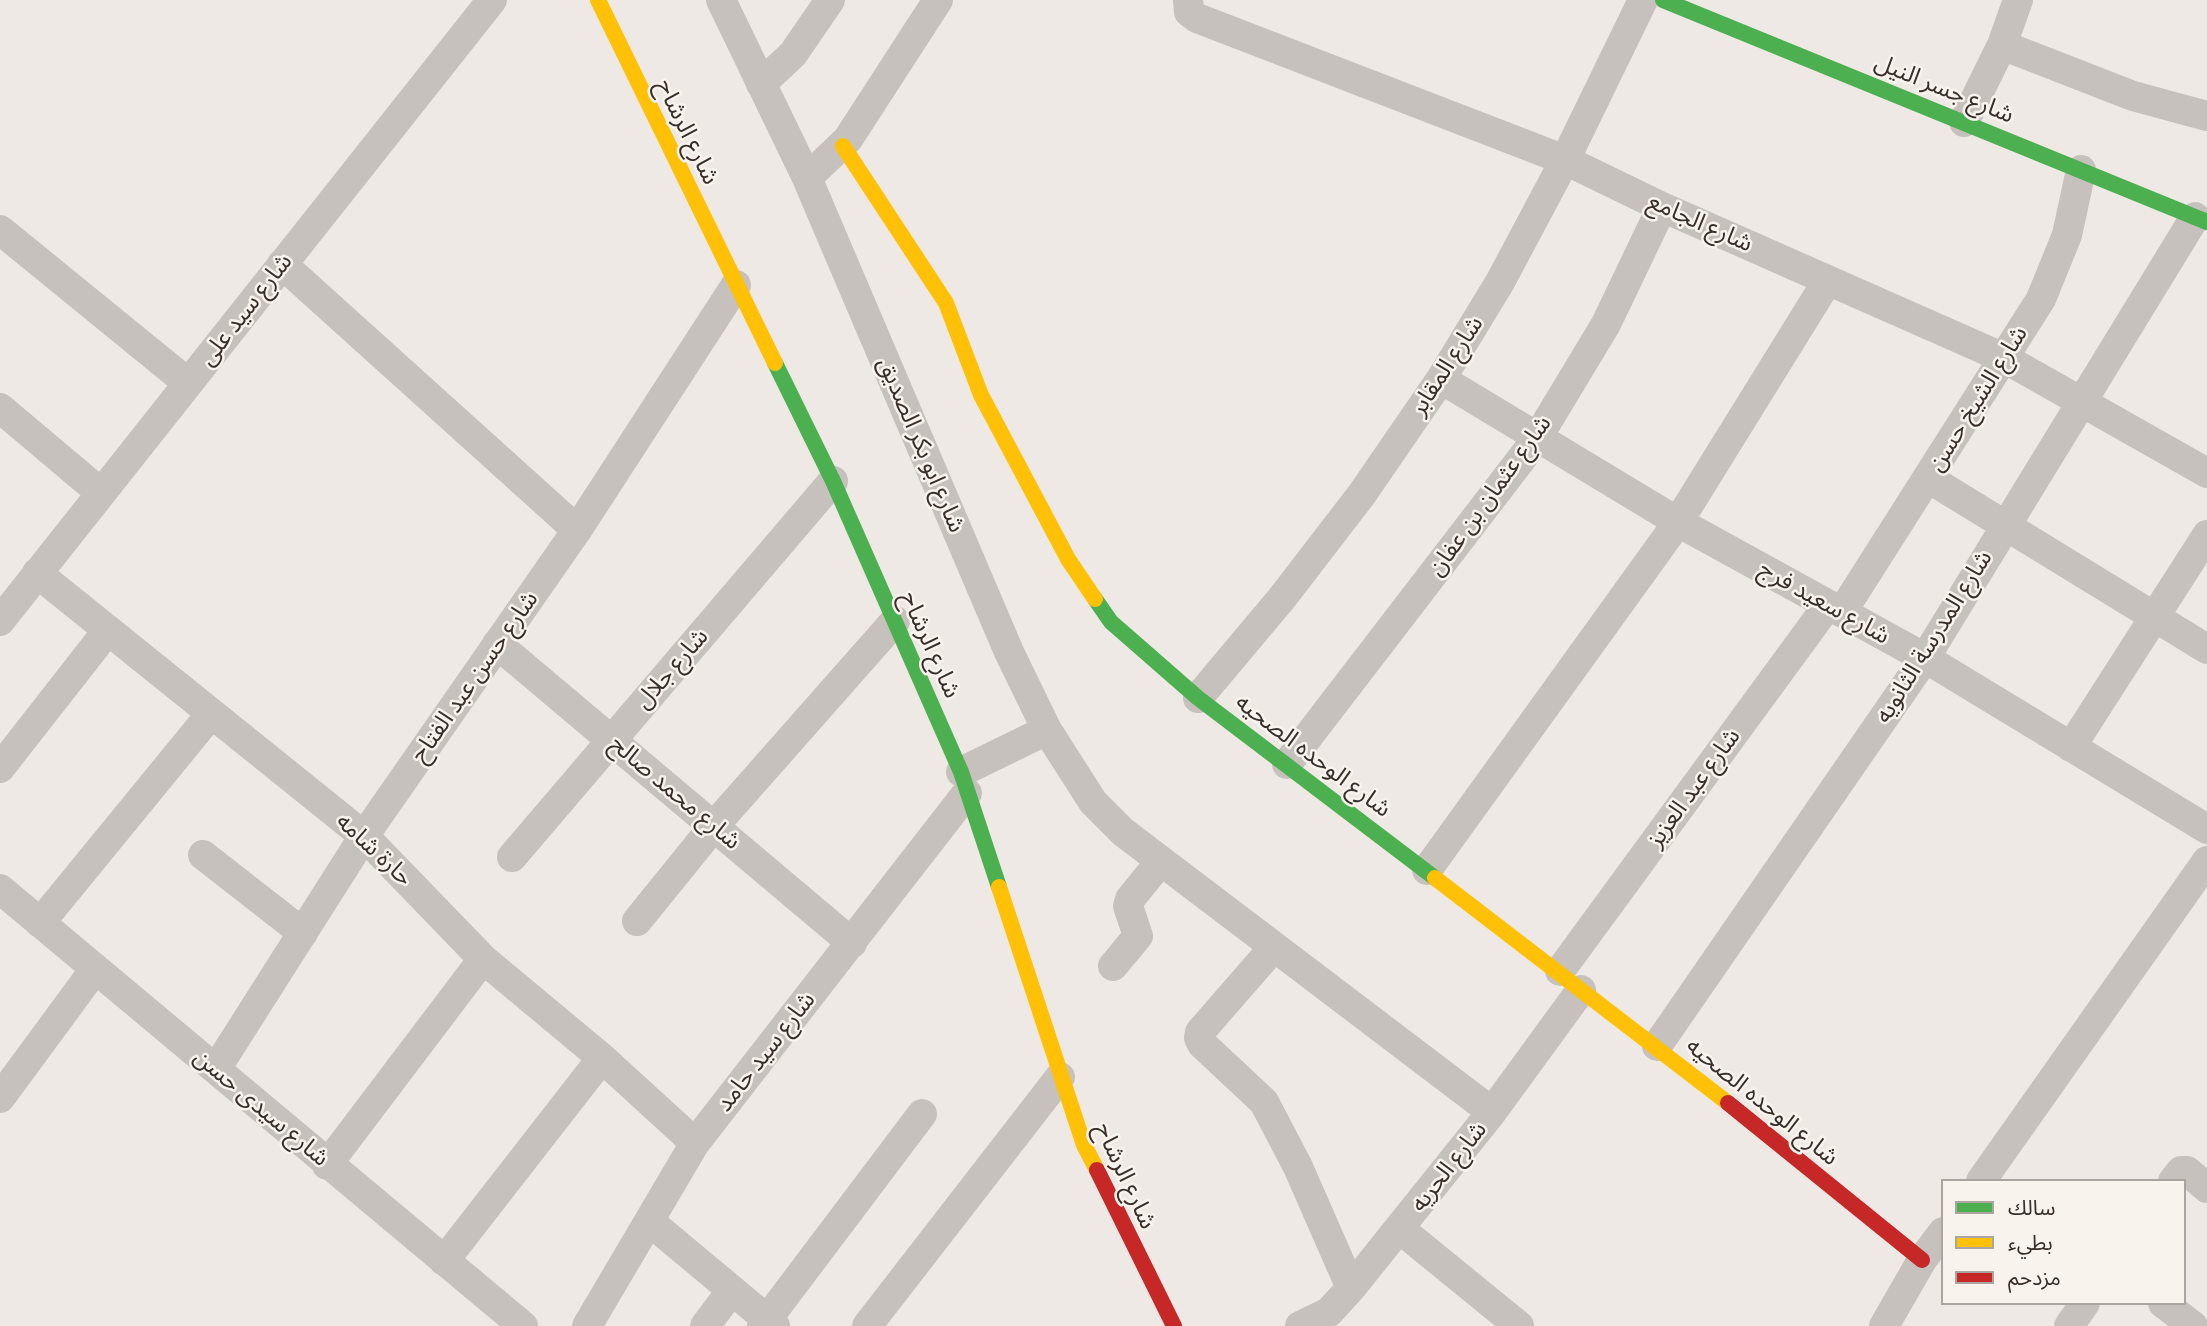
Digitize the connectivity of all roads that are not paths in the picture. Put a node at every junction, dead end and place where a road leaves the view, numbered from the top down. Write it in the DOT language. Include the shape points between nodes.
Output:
graph roads {
  1 [pos="492,0"];
  2 [pos="598,0"];
  3 [pos="721,0"];
  4 [pos="831,0"];
  5 [pos="938,0"];
  6 [pos="1188,0"];
  7 [pos="1643,0"];
  8 [pos="1663,0"];
  9 [pos="2018,0"];
  10 [pos="2003,45"];
  11 [pos="761,84"];
  12 [pos="2207,116"];
  13 [pos="1964,122"];
  14 [pos="843,146"];
  15 [pos="1565,160"];
  16 [pos="2081,170"];
  17 [pos="807,178"];
  18 [pos="1662,207"];
  19 [pos="2201,219"];
  20 [pos="0,230"];
  21 [pos="282,264"];
  22 [pos="1828,280"];
  23 [pos="736,285"];
  24 [pos="2004,358"];
  25 [pos="1441,379"];
  26 [pos="188,383"];
  27 [pos="2082,401"];
  28 [pos="0,408"];
  29 [pos="1536,440"];
  30 [pos="2207,473"];
  31 [pos="1928,478"];
  32 [pos="833,481"];
  33 [pos="101,493"];
  34 [pos="1678,522"];
  35 [pos="2005,523"];
  36 [pos="577,530"];
  37 [pos="2207,535"];
  38 [pos="37,573"];
  39 [pos="1835,608"];
  40 [pos="2152,617"];
  41 [pos="0,621"];
  42 [pos="895,621"];
  43 [pos="108,630"];
  44 [pos="497,644"];
  45 [pos="2207,649"];
  46 [pos="1925,658"];
  47 [pos="1198,698"];
  48 [pos="211,714"];
  49 [pos="1047,730"];
  50 [pos="611,740"];
  51 [pos="2071,747"];
  52 [pos="1287,764"];
  53 [pos="0,768"];
  54 [pos="964,782"];
  55 [pos="714,826"];
  56 [pos="2207,829"];
  57 [pos="365,836"];
  58 [pos="203,855"];
  59 [pos="512,857"];
  60 [pos="1161,861"];
  61 [pos="2207,861"];
  62 [pos="1427,870"];
  63 [pos="0,890"];
  64 [pos="637,921"];
  65 [pos="40,923"];
  66 [pos="303,933"];
  67 [pos="852,943"];
  68 [pos="1274,947"];
  69 [pos="483,959"];
  70 [pos="1113,966"];
  71 [pos="95,969"];
  72 [pos="1570,981"];
  73 [pos="1657,1046"];
  74 [pos="602,1058"];
  75 [pos="216,1069"];
  76 [pos="1060,1077"];
  77 [pos="6,1079"];
  78 [pos="1492,1112"];
  79 [pos="922,1114"];
  80 [pos="695,1143"];
  81 [pos="327,1165"];
  82 [pos="1981,1179"];
  83 [pos="2175,1179"];
  84 [pos="2207,1188"];
  85 [pos="649,1221"];
  86 [pos="1401,1228"];
  87 [pos="1941,1235"];
  88 [pos="1922,1260"];
  89 [pos="444,1261"];
  90 [pos="1351,1288"];
  91 [pos="732,1290"];
  92 [pos="2084,1305"];
  93 [pos="2166,1305"];
  94 [pos="768,1324"];
  95 [pos="1311,1324"];
  96 [pos="523,1326"];
  97 [pos="587,1326"];
  98 [pos="705,1326"];
  99 [pos="867,1326"];
  100 [pos="1174,1326"];
  101 [pos="1519,1326"];
  102 [pos="1885,1326"];
  103 [pos="2070,1326"];
  104 [pos="2193,1326"];
  1 -- 21 [label="street, شارع سيد على"];
  2 -- 23 [label="street, شارع الرشاح"];
  3 -- 11 [label="street, شارع ابو بكر الصديق"];
  4 -- 11 [label="street" via="793,54"];
  5 -- 14 [label="street"];
  6 -- 15 [label="street, شارع الجامع" via="1189,12 1197,18"];
  7 -- 15 [label="street, شارع المقابر"];
  8 -- 13 [label="street, شارع جسر النيل"];
  9 -- 10 [label="street"];
  10 -- 12 [label="street" via="2133,96"];
  10 -- 13 [label="street"];
  11 -- 17 [label="street, شارع ابو بكر الصديق"];
  13 -- 16 [label="street, شارع جسر النيل"];
  14 -- 17 [label="street"];
  14 -- 47 [label="street, شارع الوحده الصحيه" via="946,303 981,395 1086,589 1111,622"];
  15 -- 18 [label="street, شارع الجامع"];
  15 -- 25 [label="street, شارع المقابر" via="1500,282"];
  16 -- 19 [label="street, شارع جسر النيل"];
  16 -- 24 [label="street, شارع الشيخ حسن" via="2055,268"];
  17 -- 49 [label="street, شارع ابو بكر الصديق" via="1009,652"];
  18 -- 22 [label="street, شارع الجامع"];
  18 -- 29 [label="street, شارع عثمان بن عفان" via="1606,324"];
  19 -- 27 [label="street, شارع المدرسة الثانويه"];
  20 -- 26 [label="street"];
  21 -- 26 [label="street, شارع سيد على"];
  21 -- 36 [label="street"];
  22 -- 24 [label="street, شارع الجامع"];
  22 -- 34 [label="street"];
  23 -- 32 [label="street, شارع الرشاح"];
  23 -- 36 [label="street, شارع حسن عبد الفتاح"];
  24 -- 27 [label="street, شارع الجامع"];
  24 -- 31 [label="street, شارع الشيخ حسن"];
  25 -- 29 [label="street, شارع سعيد فرج"];
  25 -- 47 [label="street, شارع المقابر" via="1283,598"];
  26 -- 33 [label="street, شارع سيد على"];
  27 -- 30 [label="street, شارع الجامع"];
  27 -- 35 [label="street, شارع المدرسة الثانويه"];
  28 -- 33 [label="street"];
  29 -- 34 [label="street, شارع سعيد فرج"];
  29 -- 52 [label="street, شارع عثمان بن عفان"];
  31 -- 35 [label="street"];
  31 -- 39 [label="street, شارع الشيخ حسن"];
  32 -- 42 [label="street, شارع الرشاح"];
  32 -- 50 [label="street, شارع جلال"];
  33 -- 38 [label="street, شارع سيد على"];
  34 -- 39 [label="street, شارع سعيد فرج"];
  34 -- 62 [label="street"];
  35 -- 40 [label="street"];
  35 -- 46 [label="street, شارع المدرسة الثانويه"];
  36 -- 44 [label="street, شارع حسن عبد الفتاح"];
  37 -- 40 [label="street"];
  38 -- 41 [label="street, شارع سيد على"];
  38 -- 43 [label="street, حارة شامه"];
  39 -- 46 [label="street, شارع سعيد فرج"];
  39 -- 72 [label="street, شارع عبد العزيز"];
  40 -- 45 [label="street"];
  40 -- 51 [label="street"];
  42 -- 54 [label="street, شارع الرشاح"];
  42 -- 55 [label="street"];
  43 -- 48 [label="street, حارة شامه"];
  43 -- 53 [label="street"];
  44 -- 50 [label="street, شارع محمد صالح"];
  44 -- 57 [label="street, شارع حسن عبد الفتاح"];
  46 -- 51 [label="street, شارع سعيد فرج"];
  46 -- 73 [label="street, شارع المدرسة الثانويه"];
  47 -- 52 [label="street, شارع الوحده الصحيه"];
  48 -- 57 [label="street, حارة شامه"];
  48 -- 65 [label="street"];
  49 -- 54 [label="street, شارع سيد حامد"];
  49 -- 60 [label="street, شارع ابو بكر الصديق" via="1093,802"];
  50 -- 55 [label="street, شارع محمد صالح"];
  50 -- 59 [label="street, شارع جلال"];
  51 -- 56 [label="street, شارع سعيد فرج"];
  52 -- 62 [label="street, شارع الوحده الصحيه"];
  54 -- 67 [label="street, شارع سيد حامد"];
  54 -- 76 [label="street, شارع الرشاح"];
  55 -- 64 [label="street"];
  55 -- 67 [label="street, شارع محمد صالح"];
  57 -- 66 [label="street, شارع حسن عبد الفتاح"];
  57 -- 69 [label="street, حارة شامه"];
  58 -- 66 [label="street"];
  60 -- 68 [label="street, شارع ابو بكر الصديق"];
  60 -- 70 [label="street" via="1130,899 1129,911 1138,936"];
  61 -- 82 [label="street"];
  62 -- 72 [label="street, شارع الوحده الصحيه"];
  63 -- 65 [label="street, شارع سيدى حسن"];
  65 -- 71 [label="street, شارع سيدى حسن"];
  66 -- 75 [label="street, شارع حسن عبد الفتاح"];
  67 -- 80 [label="street, شارع سيد حامد"];
  68 -- 78 [label="street, شارع ابو بكر الصديق"];
  68 -- 90 [label="street" via="1199,1038 1264,1101"];
  69 -- 74 [label="street, حارة شامه"];
  69 -- 81 [label="street"];
  71 -- 75 [label="street, شارع سيدى حسن"];
  71 -- 77 [label="street"];
  72 -- 73 [label="street, شارع الوحده الصحيه"];
  72 -- 78 [label="street, شارع الحريه"];
  73 -- 88 [label="street, شارع الوحده الصحيه"];
  74 -- 80 [label="street, حارة شامه"];
  74 -- 89 [label="street"];
  75 -- 81 [label="street, شارع سيدى حسن"];
  76 -- 99 [label="street"];
  76 -- 100 [label="street, شارع الرشاح" via="1084,1145"];
  78 -- 86 [label="street, شارع الحريه"];
  79 -- 94 [label="street"];
  80 -- 85 [label="street, شارع سيد حامد"];
  81 -- 89 [label="street, شارع سيدى حسن"];
  83 -- 84 [label="street" via="2187,1171"];
  85 -- 91 [label="street"];
  85 -- 97 [label="street, شارع سيد حامد"];
  86 -- 90 [label="street, شارع الحريه"];
  86 -- 101 [label="street"];
  87 -- 88 [label="street"];
  88 -- 102 [label="street"];
  89 -- 96 [label="street, شارع سيدى حسن"];
  90 -- 95 [label="street, شارع الحريه"];
  91 -- 94 [label="street"];
  91 -- 98 [label="street"];
  92 -- 103 [label="street"];
  93 -- 104 [label="street"];
}
